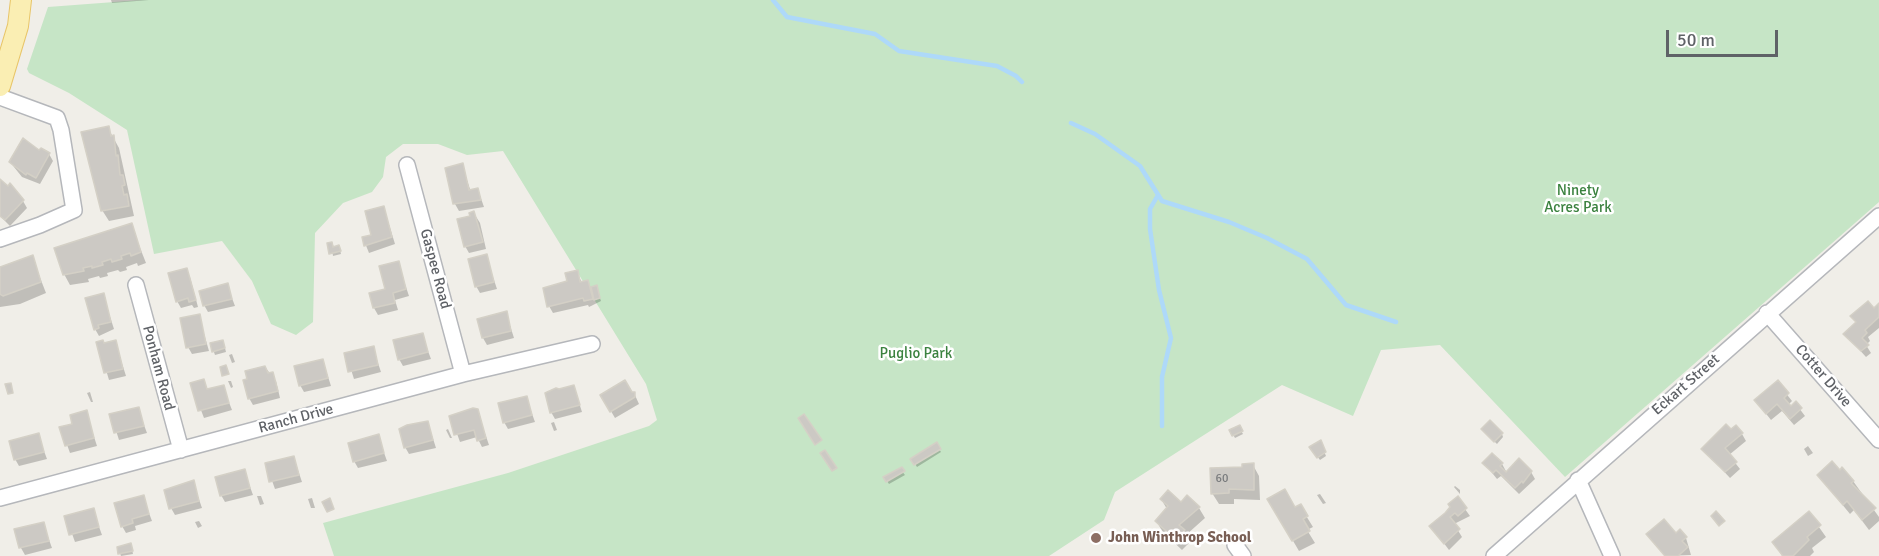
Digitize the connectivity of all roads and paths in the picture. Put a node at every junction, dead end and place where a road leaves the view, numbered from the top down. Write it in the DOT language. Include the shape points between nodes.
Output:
graph roads {
  1 [pos="21,0"];
  2 [pos="0,86"];
  3 [pos="0,97"];
  4 [pos="408,165"];
  5 [pos="1879,216"];
  6 [pos="0,239"];
  7 [pos="136,285"];
  8 [pos="1767,313"];
  9 [pos="592,344"];
  10 [pos="464,374"];
  11 [pos="1879,440"];
  12 [pos="181,450"];
  13 [pos="1578,480"];
  14 [pos="0,498"];
  15 [pos="1494,556"];
  16 [pos="1612,556"];
  1 -- 2 [label="main road" via="18,26"];
  3 -- 6 [label="street" via="57,118 74,210"];
  4 -- 10 [label="street, Gaspee Road"];
  5 -- 8 [label="street, Eckart Street"];
  7 -- 12 [label="street, Ponham Road"];
  8 -- 11 [label="street, Cotter Drive"];
  8 -- 13 [label="street, Eckart Street"];
  9 -- 10 [label="street, Ranch Drive"];
  10 -- 12 [label="street, Ranch Drive"];
  12 -- 14 [label="street, Ranch Drive"];
  13 -- 15 [label="street, Eckart Street"];
  13 -- 16 [label="street"];
}
